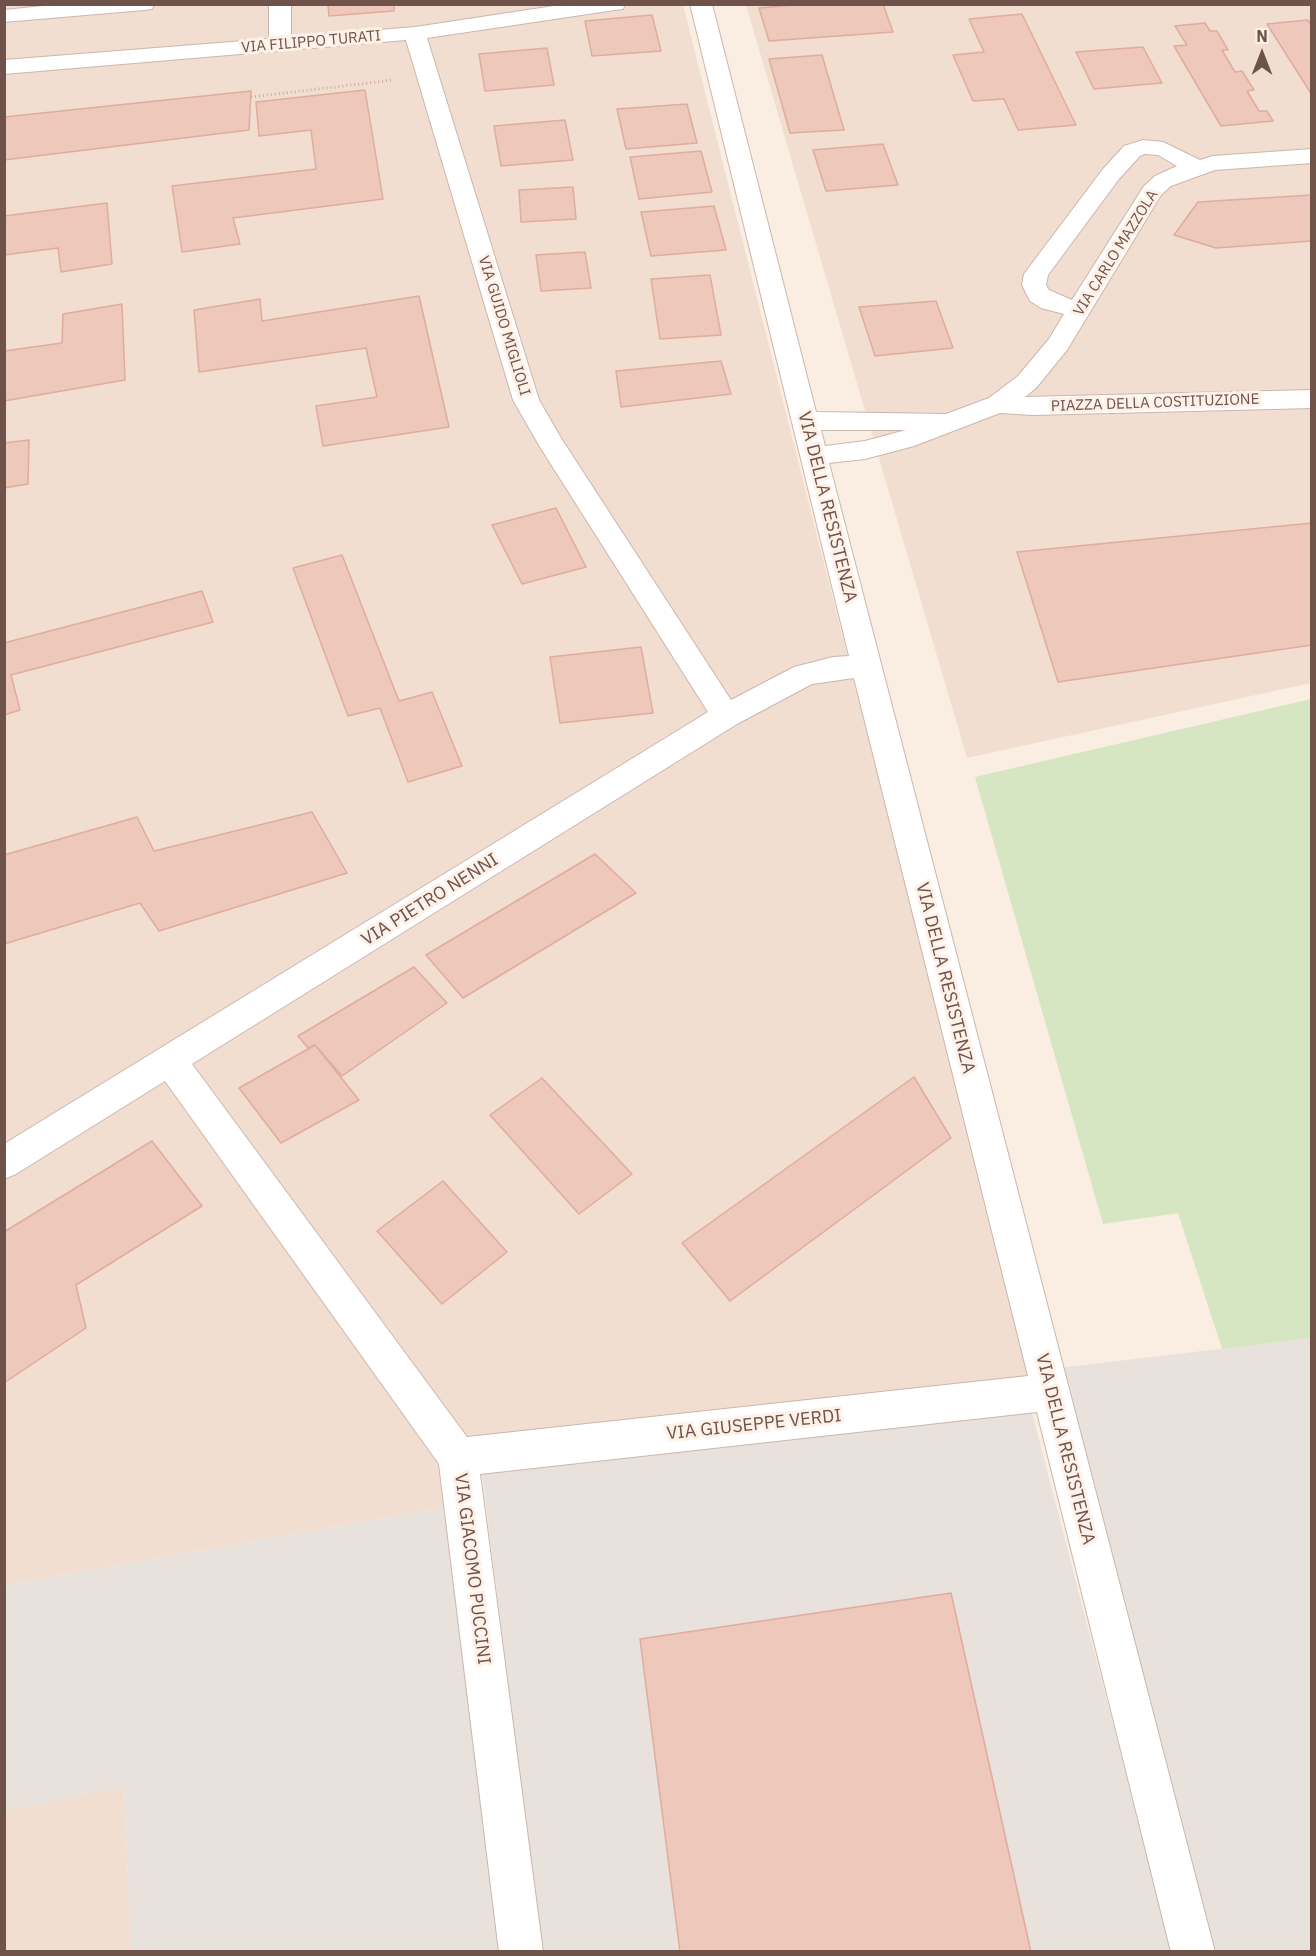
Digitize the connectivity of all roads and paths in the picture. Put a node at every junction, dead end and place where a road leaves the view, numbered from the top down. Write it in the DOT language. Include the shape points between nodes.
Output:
graph roads {
  1 [pos="5,4"];
  2 [pos="144,4"];
  3 [pos="280,4"];
  4 [pos="615,4"];
  5 [pos="701,4"];
  6 [pos="509,12"];
  7 [pos="4,14"];
  8 [pos="415,33"];
  9 [pos="280,44"];
  10 [pos="4,67"];
  11 [pos="428,75"];
  12 [pos="251,97"];
  13 [pos="1129,155"];
  14 [pos="1311,156"];
  15 [pos="1196,167"];
  16 [pos="1163,181"];
  17 [pos="1079,310"];
  18 [pos="1311,399"];
  19 [pos="998,404"];
  20 [pos="805,421"];
  21 [pos="957,422"];
  22 [pos="814,456"];
  23 [pos="866,666"];
  24 [pos="726,716"];
  25 [pos="171,1062"];
  26 [pos="4,1163"];
  27 [pos="1051,1392"];
  28 [pos="458,1457"];
  29 [pos="521,1952"];
  30 [pos="1193,1952"];
  1 -- 7 [label="street"];
  2 -- 7 [label="street"];
  3 -- 9 [label="street"];
  4 -- 6 [label="street, VIA FILIPPO TURATI"];
  5 -- 20 [label="street, VIA DELLA RESISTENZA"];
  6 -- 8 [label="street, VIA FILIPPO TURATI"];
  8 -- 9 [label="street, VIA FILIPPO TURATI"];
  8 -- 11 [label="street, VIA GUIDO MIGLIOLI"];
  9 -- 10 [label="street, VIA FILIPPO TURATI"];
  11 -- 12 [label="path"];
  11 -- 24 [label="street, VIA GUIDO MIGLIOLI" via="526,400"];
  13 -- 15 [label="street" via="1156,147"];
  13 -- 16 [label="street"];
  13 -- 17 [label="street" via="1036,274 1034,285 1040,295"];
  14 -- 15 [label="street, VIA CARLO MAZZOLA"];
  15 -- 16 [label="street, VIA CARLO MAZZOLA"];
  16 -- 17 [label="street, VIA CARLO MAZZOLA" via="1152,192"];
  17 -- 19 [label="street, VIA CARLO MAZZOLA" via="1059,345 1027,382"];
  18 -- 19 [label="street, PIAZZA DELLA COSTITUZIONE"];
  19 -- 21 [label="street, VIA CARLO MAZZOLA"];
  20 -- 21 [label="street, VIA CARLO MAZZOLA"];
  20 -- 22 [label="street, VIA DELLA RESISTENZA"];
  21 -- 22 [label="street, VIA CARLO MAZZOLA" via="896,442"];
  22 -- 23 [label="street, VIA DELLA RESISTENZA"];
  23 -- 24 [label="street, VIA PIETRO NENNI" via="804,675"];
  23 -- 27 [label="street, VIA DELLA RESISTENZA"];
  24 -- 25 [label="street, VIA PIETRO NENNI"];
  25 -- 26 [label="street, VIA PIETRO NENNI"];
  25 -- 28 [label="street, VIA GIACOMO PUCCINI"];
  27 -- 28 [label="street, VIA GIUSEPPE VERDI"];
  27 -- 30 [label="street, VIA DELLA RESISTENZA"];
  28 -- 29 [label="street, VIA GIACOMO PUCCINI"];
}
